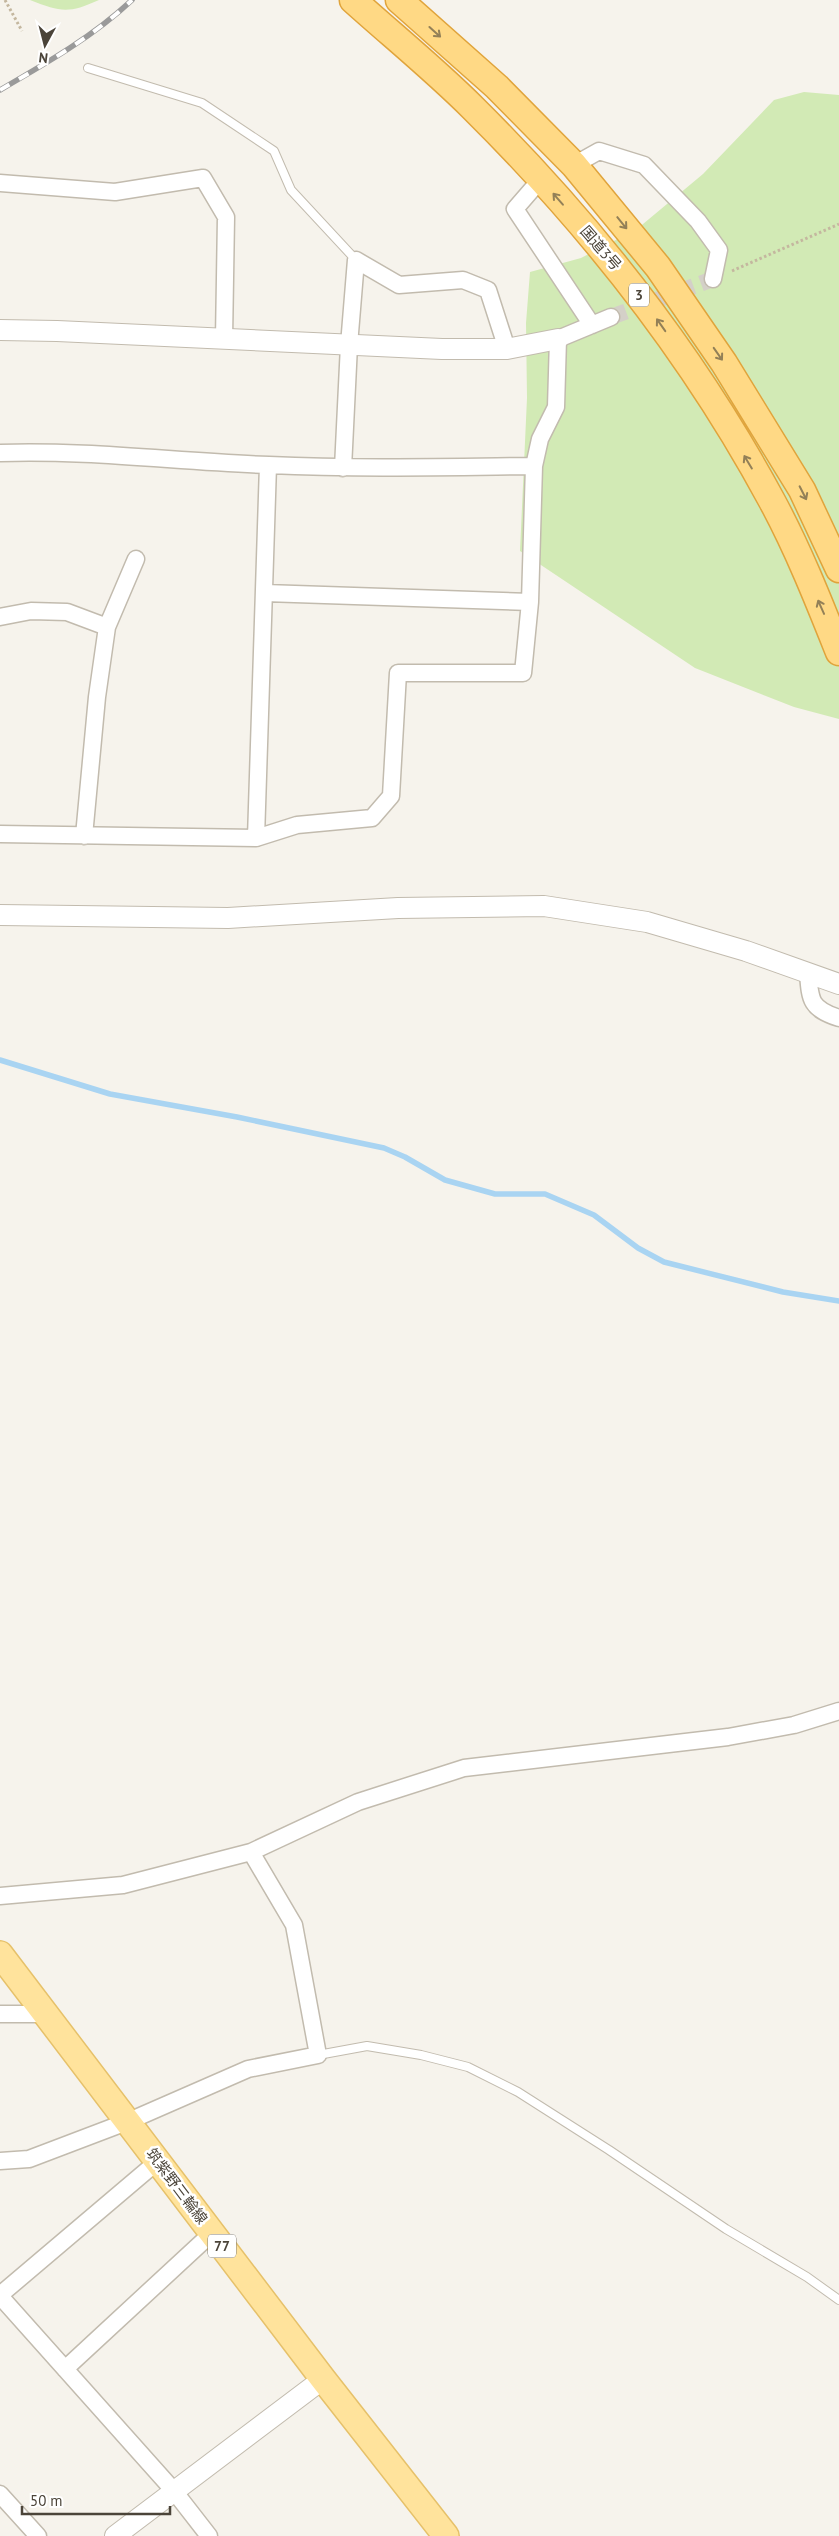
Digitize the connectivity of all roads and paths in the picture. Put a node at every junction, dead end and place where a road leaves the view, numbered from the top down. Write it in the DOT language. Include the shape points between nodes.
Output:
graph roads {
  1 [pos="5,0"];
  2 [pos="353,0"];
  3 [pos="399,0"];
  4 [pos="22,31"];
  5 [pos="88,68"];
  6 [pos="574,165"];
  7 [pos="541,179"];
  8 [pos="0,183"];
  9 [pos="839,224"];
  10 [pos="356,260"];
  11 [pos="713,279"];
  12 [pos="611,317"];
  13 [pos="592,325"];
  14 [pos="0,330"];
  15 [pos="224,339"];
  16 [pos="558,339"];
  17 [pos="348,345"];
  18 [pos="507,349"];
  19 [pos="0,453"];
  20 [pos="268,465"];
  21 [pos="534,466"];
  22 [pos="343,468"];
  23 [pos="136,559"];
  24 [pos="839,568"];
  25 [pos="265,593"];
  26 [pos="530,602"];
  27 [pos="0,617"];
  28 [pos="107,627"];
  29 [pos="839,652"];
  30 [pos="0,834"];
  31 [pos="84,836"];
  32 [pos="256,838"];
  33 [pos="0,915"];
  34 [pos="808,973"];
  35 [pos="839,984"];
  36 [pos="839,1018"];
  37 [pos="839,1711"];
  38 [pos="251,1852"];
  39 [pos="0,1896"];
  40 [pos="0,1954"];
  41 [pos="0,2014"];
  42 [pos="46,2014"];
  43 [pos="318,2055"];
  44 [pos="129,2121"];
  45 [pos="0,2161"];
  46 [pos="158,2161"];
  47 [pos="212,2234"];
  48 [pos="0,2296"];
  49 [pos="839,2300"];
  50 [pos="65,2369"];
  51 [pos="323,2379"];
  52 [pos="174,2491"];
  53 [pos="0,2494"];
  54 [pos="38,2536"];
  55 [pos="114,2536"];
  56 [pos="209,2536"];
  57 [pos="446,2536"];
  1 -- 4 [label="path"];
  2 -- 7 [label="highway, 国道3号 / 3" via="473,107"];
  3 -- 6 [label="highway, 国道3号 / 3, one-way" via="497,87"];
  5 -- 10 [label="lane" via="202,103 274,151 291,190"];
  6 -- 11 [label="street" via="599,150 644,165 698,221 719,250"];
  6 -- 24 [label="highway, 国道3号 / 3, one-way" via="658,267 724,363 802,490"];
  7 -- 13 [label="street" via="515,209"];
  29 -- 7 [label="highway, 国道3号 / 3, one-way" via="772,502 697,376 632,285"];
  8 -- 15 [label="street" via="115,192 203,178 226,217"];
  9 -- 11 [label="path"];
  10 -- 17 [label="street"];
  10 -- 18 [label="street" via="399,286 463,280 488,290"];
  12 -- 13 [label="street"];
  13 -- 16 [label="street"];
  14 -- 15 [label="street"];
  15 -- 17 [label="street"];
  16 -- 18 [label="street"];
  16 -- 21 [label="street" via="556,407 540,439"];
  17 -- 18 [label="street"];
  17 -- 22 [label="street"];
  19 -- 20 [label="street" via="49,451"];
  20 -- 22 [label="street"];
  20 -- 25 [label="street"];
  21 -- 22 [label="street"];
  21 -- 26 [label="street"];
  23 -- 28 [label="street"];
  25 -- 26 [label="street"];
  25 -- 32 [label="street"];
  26 -- 32 [label="street" via="523,673 398,673 391,796 372,818 297,825"];
  27 -- 28 [label="street" via="31,611 67,612"];
  28 -- 31 [label="street"];
  30 -- 31 [label="street"];
  31 -- 32 [label="street"];
  33 -- 34 [label="street" via="228,918 398,908 544,906 647,922"];
  34 -- 35 [label="street"];
  34 -- 36 [label="street" via="814,1004 821,1012"];
  37 -- 38 [label="street" via="794,1725 728,1737 464,1768 358,1802"];
  38 -- 39 [label="street" via="123,1885"];
  38 -- 43 [label="street" via="294,1925"];
  40 -- 42 [label="main road, 筑紫野三輪線 / 77"];
  41 -- 42 [label="street"];
  42 -- 44 [label="main road, 筑紫野三輪線 / 77"];
  43 -- 44 [label="street" via="248,2069"];
  43 -- 49 [label="lane" via="366,2046 468,2066 518,2092"];
  44 -- 45 [label="street" via="29,2159"];
  44 -- 46 [label="main road, 筑紫野三輪線 / 77"];
  46 -- 47 [label="main road, 筑紫野三輪線 / 77"];
  46 -- 48 [label="street"];
  47 -- 50 [label="street"];
  47 -- 51 [label="main road, 筑紫野三輪線 / 77"];
  48 -- 50 [label="street"];
  50 -- 52 [label="street"];
  51 -- 52 [label="street"];
  51 -- 57 [label="main road, 筑紫野三輪線 / 77"];
  52 -- 55 [label="street"];
  52 -- 56 [label="street"];
  53 -- 54 [label="street"];
}
